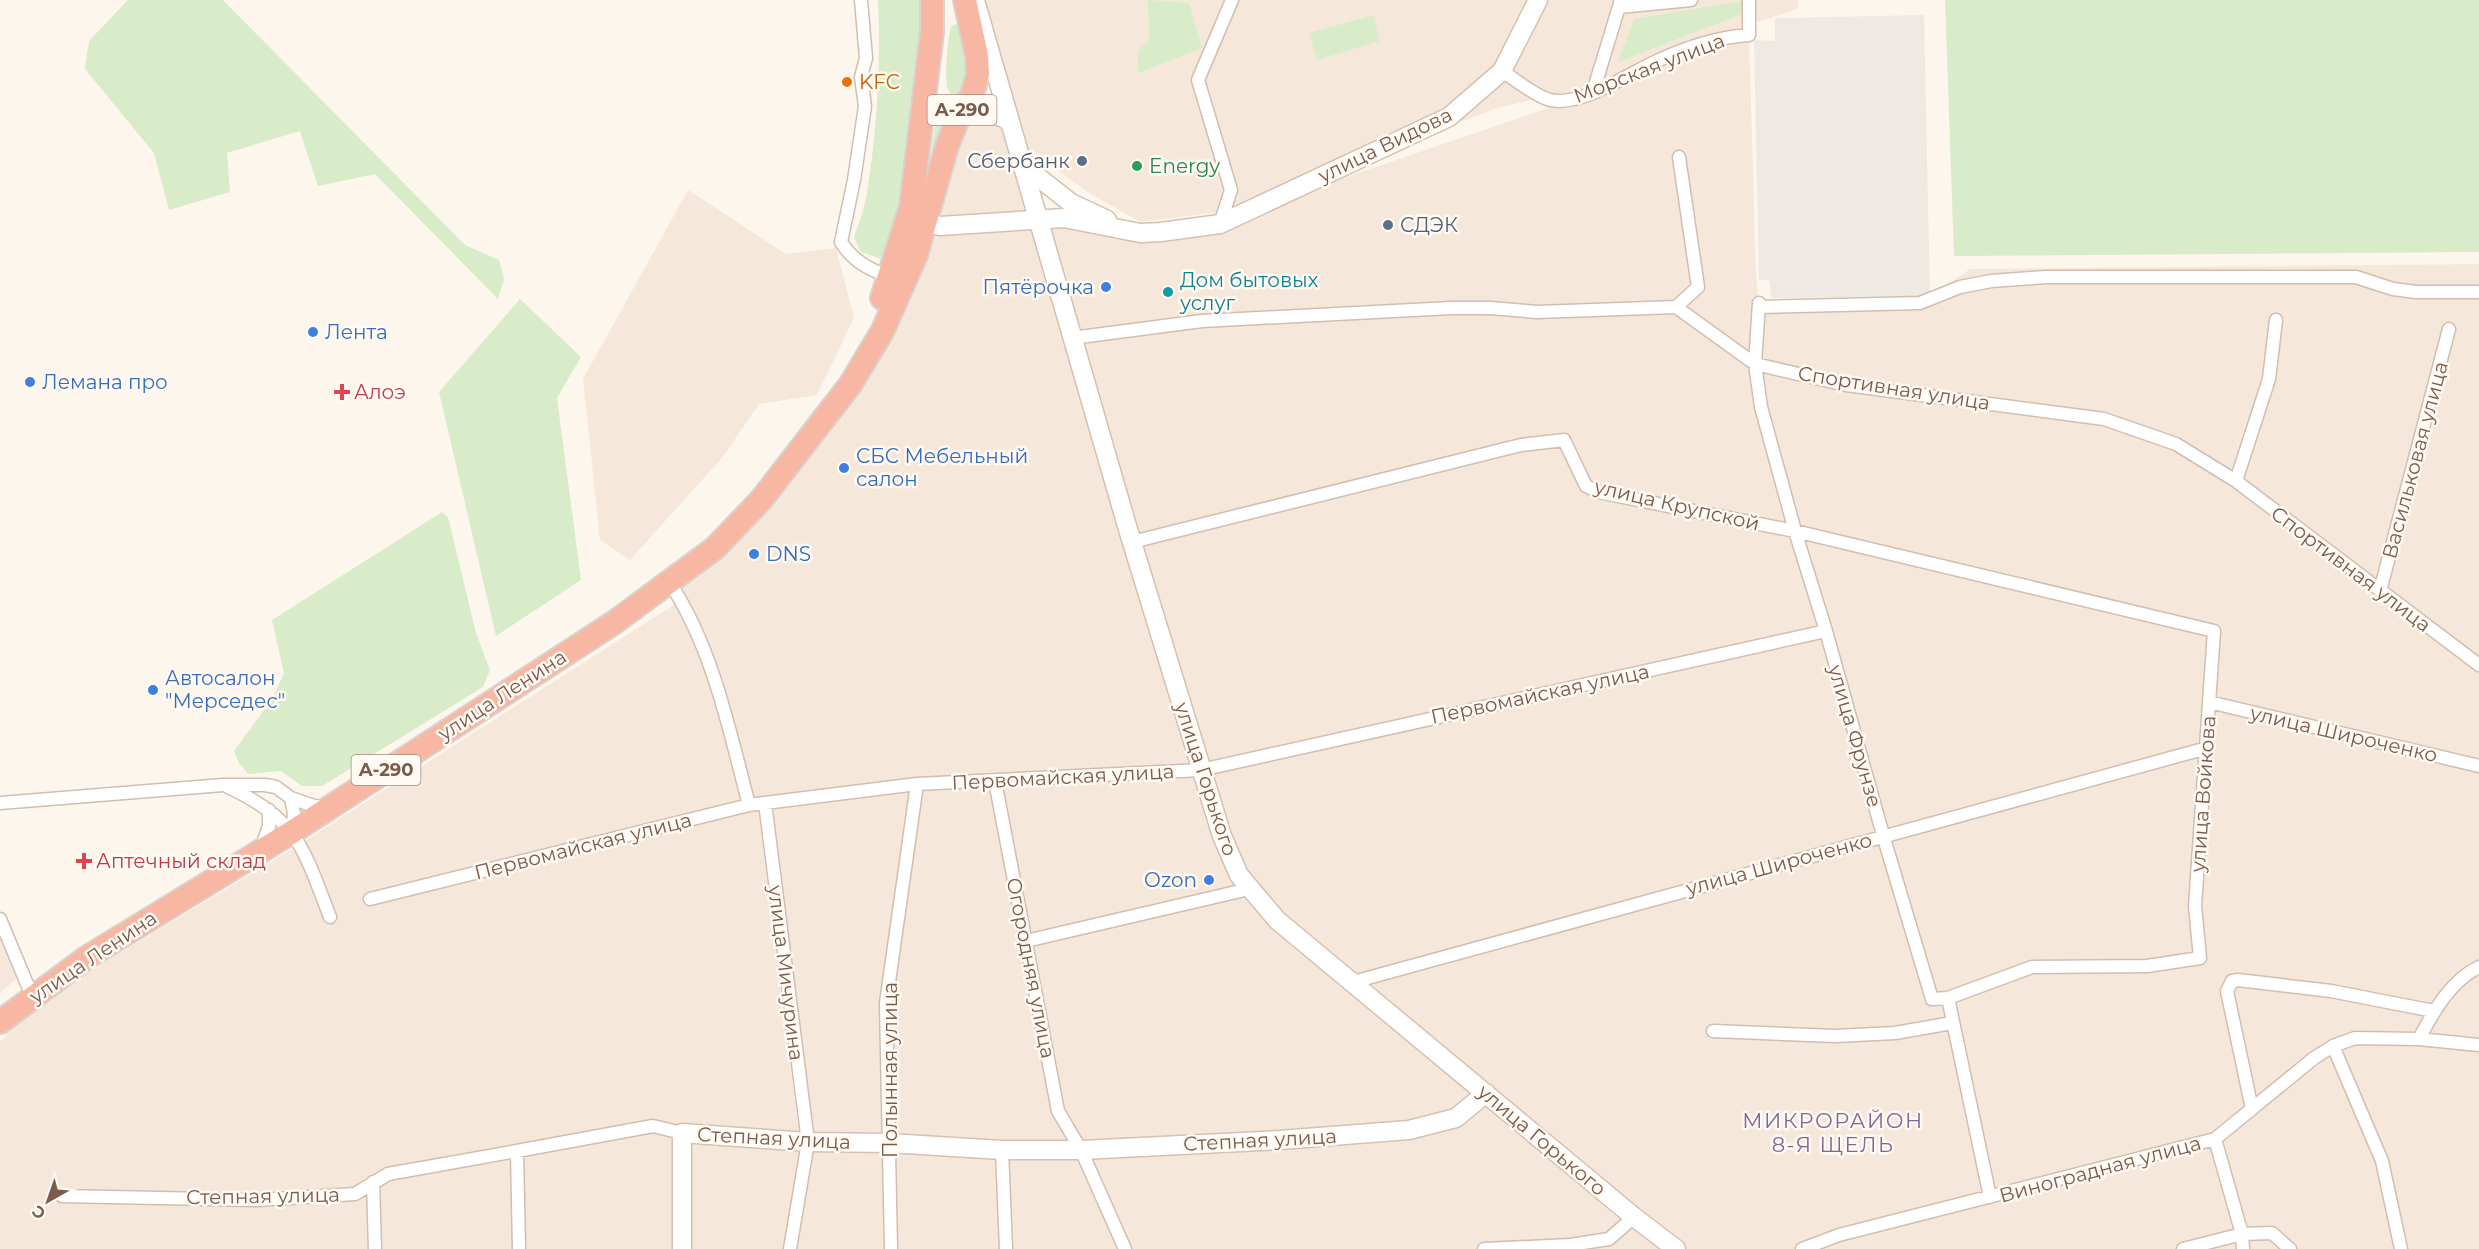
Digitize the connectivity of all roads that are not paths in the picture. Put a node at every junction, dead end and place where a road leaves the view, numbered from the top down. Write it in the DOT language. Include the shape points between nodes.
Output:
graph roads {
  1 [pos="861,0"];
  2 [pos="932,0"];
  3 [pos="941,0"];
  4 [pos="965,0"];
  5 [pos="975,0"];
  6 [pos="1232,0"];
  7 [pos="1538,0"];
  8 [pos="1690,0"];
  9 [pos="1749,0"];
  10 [pos="1620,3"];
  11 [pos="1502,71"];
  12 [pos="1593,92"];
  13 [pos="959,116"];
  14 [pos="1009,122"];
  15 [pos="1018,156"];
  16 [pos="1679,157"];
  17 [pos="1037,216"];
  18 [pos="916,222"];
  19 [pos="1220,225"];
  20 [pos="959,226"];
  21 [pos="1127,230"];
  22 [pos="916,255"];
  23 [pos="890,276"];
  24 [pos="2479,292"];
  25 [pos="1676,307"];
  26 [pos="2276,320"];
  27 [pos="2449,328"];
  28 [pos="1072,338"];
  29 [pos="1755,364"];
  30 [pos="860,367"];
  31 [pos="2236,481"];
  32 [pos="1794,531"];
  33 [pos="1132,542"];
  34 [pos="670,583"];
  35 [pos="2380,591"];
  36 [pos="1826,631"];
  37 [pos="2214,631"];
  38 [pos="2479,665"];
  39 [pos="2209,702"];
  40 [pos="2206,748"];
  41 [pos="2479,766"];
  42 [pos="1201,770"];
  43 [pos="995,781"];
  44 [pos="223,784"];
  45 [pos="917,784"];
  46 [pos="291,798"];
  47 [pos="0,803"];
  48 [pos="765,803"];
  49 [pos="749,805"];
  50 [pos="327,807"];
  51 [pos="269,810"];
  52 [pos="292,832"];
  53 [pos="1883,835"];
  54 [pos="261,850"];
  55 [pos="1249,889"];
  56 [pos="370,899"];
  57 [pos="330,917"];
  58 [pos="0,919"];
  59 [pos="1026,941"];
  60 [pos="2479,967"];
  61 [pos="1353,982"];
  62 [pos="32,996"];
  63 [pos="1948,998"];
  64 [pos="2434,1011"];
  65 [pos="0,1022"];
  66 [pos="1952,1023"];
  67 [pos="1713,1031"];
  68 [pos="2419,1039"];
  69 [pos="2479,1045"];
  70 [pos="2333,1046"];
  71 [pos="1486,1093"];
  72 [pos="2252,1109"];
  73 [pos="682,1133"];
  74 [pos="2215,1139"];
  75 [pos="808,1142"];
  76 [pos="889,1143"];
  77 [pos="1002,1150"];
  78 [pos="1082,1150"];
  79 [pos="517,1151"];
  80 [pos="373,1182"];
  81 [pos="62,1196"];
  82 [pos="1990,1197"];
  83 [pos="1634,1217"];
  84 [pos="2242,1233"];
  85 [pos="375,1249"];
  86 [pos="519,1249"];
  87 [pos="682,1249"];
  88 [pos="790,1249"];
  89 [pos="891,1249"];
  90 [pos="1006,1249"];
  91 [pos="1125,1249"];
  92 [pos="1484,1249"];
  93 [pos="1676,1249"];
  94 [pos="1802,1249"];
  95 [pos="2183,1249"];
  96 [pos="2243,1249"];
  97 [pos="2290,1249"];
  98 [pos="2402,1249"];
  1 -- 23 [label="street" via="865,106 841,242 870,269"];
  2 -- 18 [label="highway, А-290" via="930,55 911,207"];
  3 -- 18 [label="main road" via="935,99"];
  4 -- 13 [label="highway, А-290" via="978,74 972,95"];
  5 -- 14 [label="main road"];
  6 -- 19 [label="street" via="1198,80 1231,190"];
  7 -- 11 [label="main road, улица Видова"];
  8 -- 10 [label="street"];
  9 -- 12 [label="street, Морская улица" via="1749,35 1728,36 1659,60"];
  10 -- 12 [label="street"];
  11 -- 12 [label="street, Морская улица" via="1548,100 1566,100"];
  11 -- 19 [label="main road, улица Видова" via="1449,117"];
  13 -- 14 [label="main road" via="974,108"];
  13 -- 18 [label="highway, А-290"];
  14 -- 15 [label="main road"];
  15 -- 17 [label="main road"];
  15 -- 21 [label="main road" via="1071,203"];
  16 -- 25 [label="street" via="1698,287"];
  17 -- 18 [label="main road" via="1002,212"];
  17 -- 20 [label="main road"];
  17 -- 21 [label="main road, улица Видова"];
  17 -- 28 [label="main road, улица Горького"];
  18 -- 20 [label="main road"];
  18 -- 22 [label="highway, А-290"];
  18 -- 23 [label="highway, А-290"];
  19 -- 21 [label="main road, улица Видова" via="1161,232"];
  20 -- 22 [label="main road" via="936,236"];
  22 -- 30 [label="highway, А-290" via="882,332"];
  23 -- 30 [label="highway, А-290"];
  24 -- 29 [label="street, улица Фрунзе" via="2416,292 2356,277 2046,277 1991,281 1960,287 1920,303 1759,305"];
  25 -- 28 [label="street" via="1537,312 1427,309 1202,321"];
  25 -- 29 [label="street, Спортивная улица"];
  26 -- 31 [label="street" via="2269,379"];
  27 -- 35 [label="street, Васильковая улица"];
  28 -- 33 [label="main road, улица Горького"];
  29 -- 31 [label="street, Спортивная улица" via="1846,385 2104,419 2176,444"];
  29 -- 32 [label="street, улица Фрунзе" via="1761,407"];
  30 -- 34 [label="highway, улица Ленина / А-290" via="825,420 761,500 715,548"];
  31 -- 35 [label="street, Спортивная улица"];
  32 -- 33 [label="street, улица Крупской" via="1598,492 1586,486 1564,440 1521,445"];
  32 -- 36 [label="street, улица Фрунзе"];
  32 -- 37 [label="street, улица Крупской"];
  33 -- 42 [label="main road, улица Горького"];
  34 -- 49 [label="street" via="705,652"];
  34 -- 50 [label="highway, улица Ленина / А-290"];
  35 -- 38 [label="street, Спортивная улица"];
  36 -- 42 [label="street, Первомайская улица"];
  36 -- 53 [label="street, улица Фрунзе"];
  37 -- 39 [label="street, улица Войкова"];
  39 -- 40 [label="street, улица Войкова"];
  39 -- 41 [label="street, улица Широченко"];
  40 -- 53 [label="street, улица Широченко"];
  40 -- 63 [label="street, улица Войкова" via="2194,906 2200,958 2147,966 2032,967"];
  42 -- 43 [label="street, Первомайская улица"];
  42 -- 55 [label="main road, улица Горького" via="1222,836"];
  43 -- 45 [label="street, Первомайская улица"];
  43 -- 59 [label="street, Огородняя улица"];
  44 -- 46 [label="street" via="276,787"];
  44 -- 47 [label="street"];
  44 -- 51 [label="street"];
  45 -- 48 [label="street, Первомайская улица"];
  45 -- 76 [label="street, Полынная улица" via="886,1003"];
  46 -- 50 [label="street"];
  46 -- 52 [label="street"];
  48 -- 49 [label="street, Первомайская улица"];
  48 -- 75 [label="street, улица Мичурина"];
  49 -- 56 [label="street, Первомайская улица"];
  50 -- 52 [label="highway, улица Ленина / А-290"];
  51 -- 52 [label="street"];
  51 -- 54 [label="street" via="269,826"];
  52 -- 54 [label="highway, улица Ленина / А-290"];
  52 -- 57 [label="street"];
  53 -- 61 [label="street, улица Широченко"];
  53 -- 63 [label="street, улица Фрунзе" via="1932,999"];
  54 -- 62 [label="highway, улица Ленина / А-290" via="86,958"];
  55 -- 59 [label="street"];
  55 -- 61 [label="main road, улица Горького" via="1277,920"];
  58 -- 62 [label="street"];
  59 -- 78 [label="street, Огородняя улица" via="1058,1111"];
  60 -- 64 [label="street" via="2468,972"];
  61 -- 71 [label="main road, улица Горького"];
  62 -- 65 [label="highway, улица Ленина / А-290"];
  63 -- 66 [label="street"];
  64 -- 68 [label="street"];
  64 -- 72 [label="street" via="2331,991 2238,980 2228,985"];
  66 -- 67 [label="street" via="1894,1033 1835,1036"];
  66 -- 82 [label="street"];
  68 -- 69 [label="street, Виноградная улица"];
  68 -- 70 [label="street, Виноградная улица" via="2355,1038"];
  70 -- 72 [label="street, Виноградная улица"];
  70 -- 98 [label="street" via="2382,1161"];
  71 -- 78 [label="main road, Степная улица" via="1455,1118 1409,1130"];
  71 -- 83 [label="main road, улица Горького"];
  72 -- 74 [label="street, Виноградная улица"];
  73 -- 75 [label="main road, Степная улица"];
  73 -- 79 [label="street, Степная улица" via="653,1126"];
  73 -- 87 [label="main road"];
  74 -- 82 [label="street, Виноградная улица"];
  74 -- 84 [label="street"];
  75 -- 76 [label="main road, Степная улица"];
  75 -- 88 [label="street, улица Мичурина"];
  76 -- 77 [label="main road, Степная улица"];
  76 -- 89 [label="street, Полынная улица"];
  77 -- 78 [label="main road, Степная улица"];
  77 -- 90 [label="street"];
  78 -- 91 [label="street, Огородняя улица"];
  79 -- 80 [label="street, Степная улица" via="388,1174"];
  79 -- 86 [label="street"];
  80 -- 81 [label="street, Степная улица" via="355,1194 258,1200"];
  80 -- 85 [label="street"];
  82 -- 94 [label="street, Виноградная улица" via="1839,1234"];
  83 -- 92 [label="street" via="1609,1239"];
  83 -- 93 [label="main road, улица Горького"];
  84 -- 95 [label="street"];
  84 -- 96 [label="street"];
  84 -- 97 [label="street" via="2272,1233"];
}
